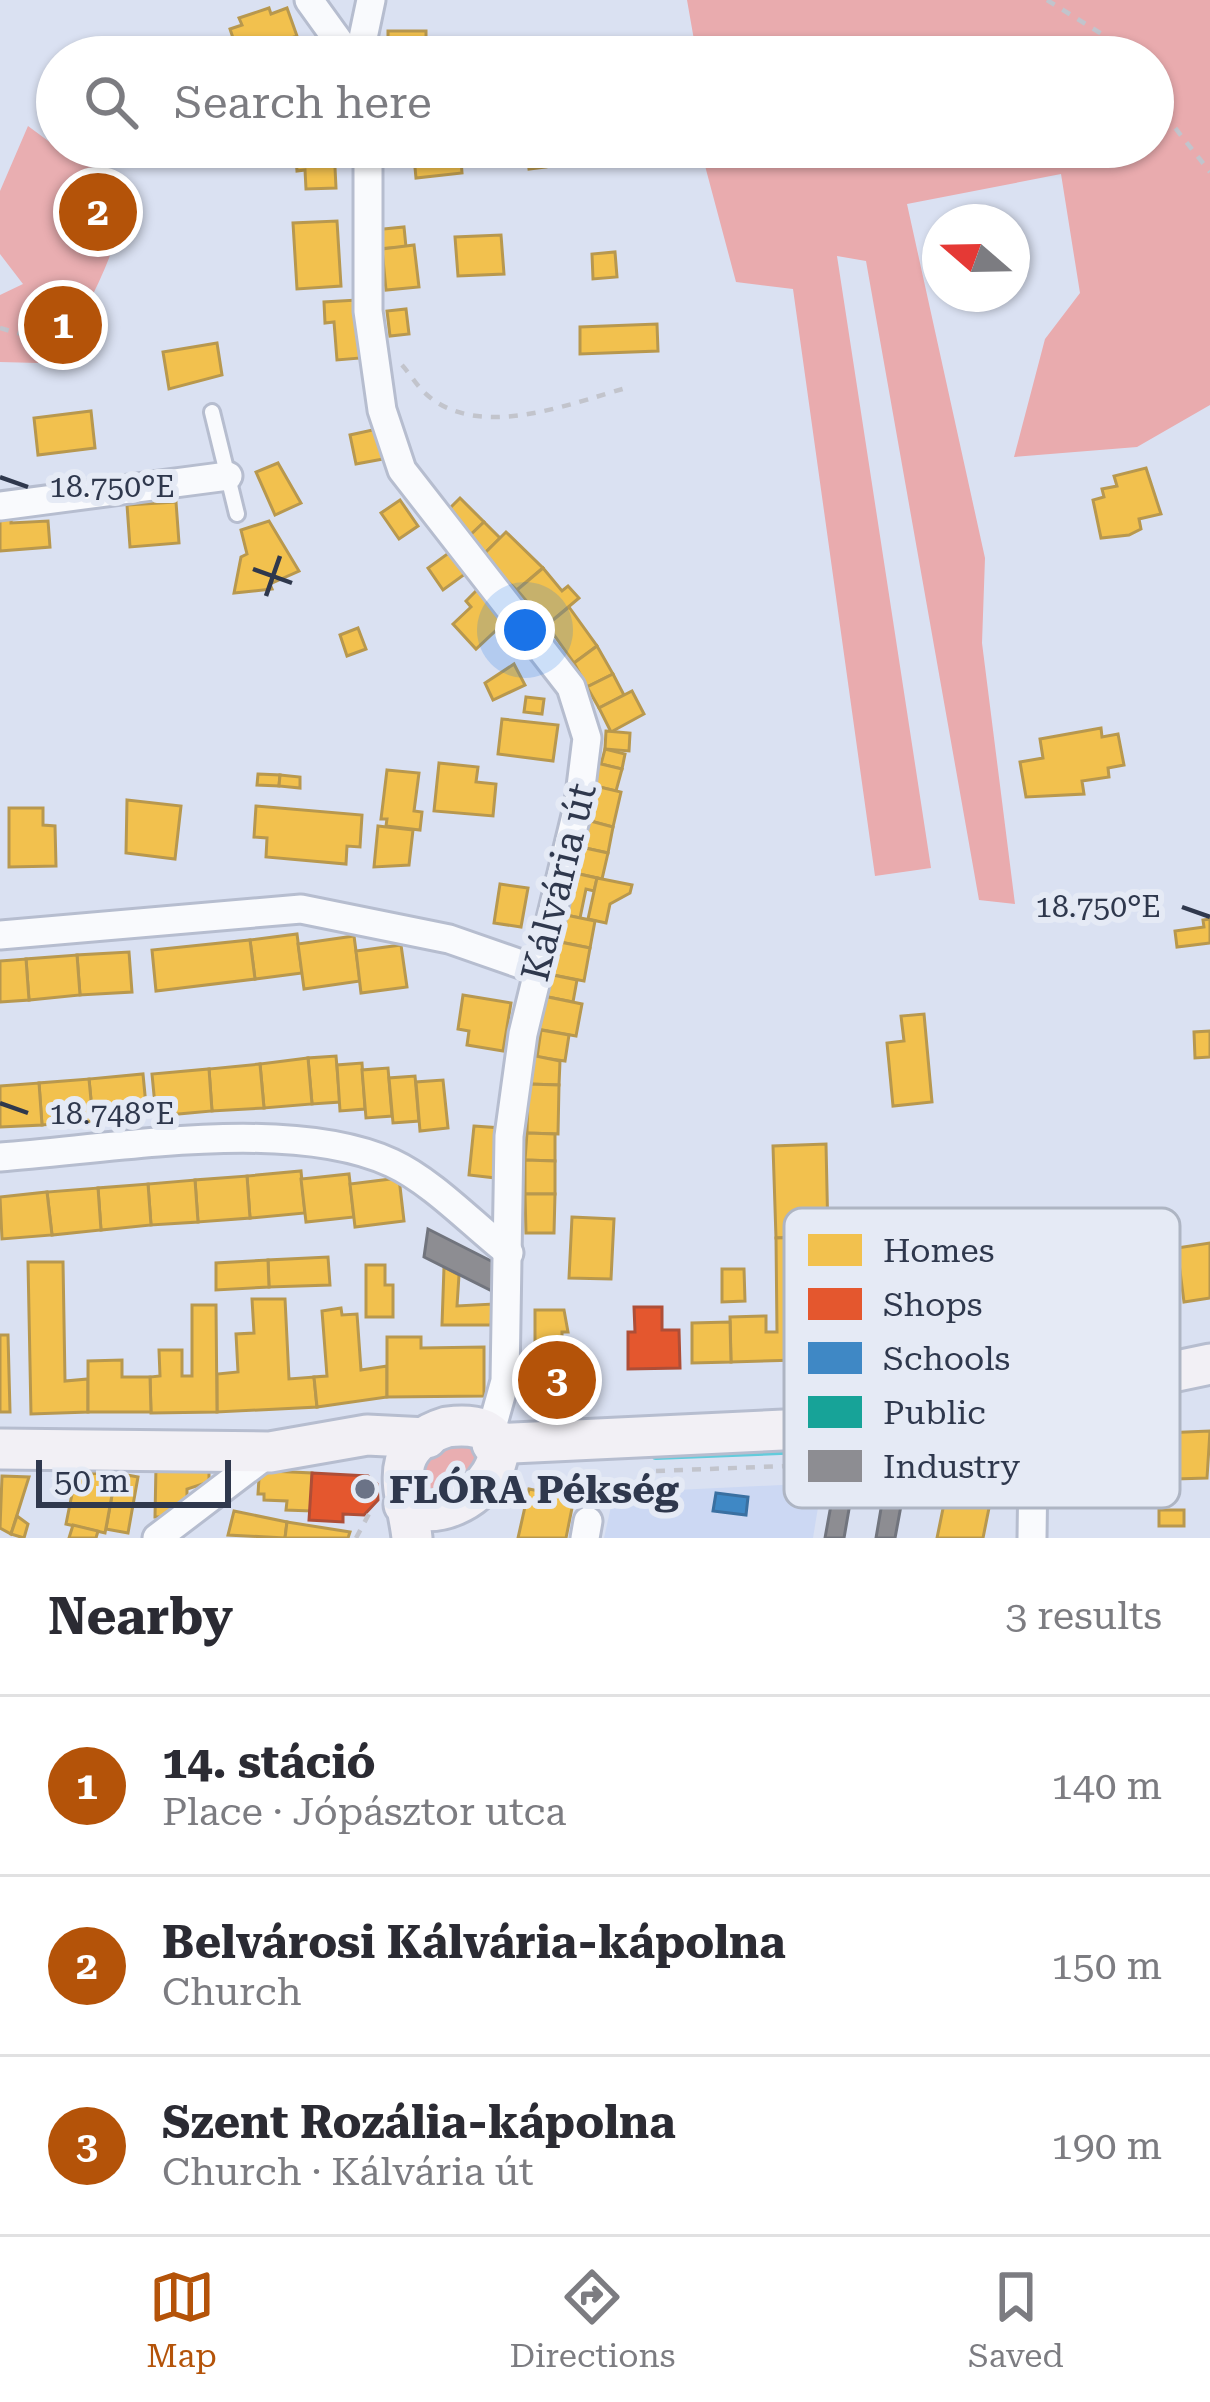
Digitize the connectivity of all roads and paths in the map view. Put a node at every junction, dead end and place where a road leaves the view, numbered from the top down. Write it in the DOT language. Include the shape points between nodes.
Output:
graph roads {
  1 [pos="309,0"];
  2 [pos="371,0"];
  3 [pos="1047,0"];
  4 [pos="335,36"];
  5 [pos="363,36"];
  6 [pos="1105,36"];
  7 [pos="1174,127"];
  8 [pos="367,168"];
  9 [pos="1210,172"];
  10 [pos="46,296"];
  11 [pos="0,328"];
  12 [pos="374,360"];
  13 [pos="626,388"];
  14 [pos="212,412"];
  15 [pos="228,476"];
  16 [pos="0,506"];
  17 [pos="237,514"];
  18 [pos="0,935"];
  19 [pos="535,969"];
  20 [pos="0,1157"];
  21 [pos="508,1253"];
  22 [pos="784,1431"];
  23 [pos="427,1438"];
  24 [pos="489,1445"];
  25 [pos="317,1446"];
  26 [pos="0,1450"];
  27 [pos="270,1452"];
  28 [pos="784,1467"];
  29 [pos="653,1472"];
  30 [pos="1032,1508"];
  31 [pos="413,1514"];
  32 [pos="157,1538"];
  33 [pos="356,1538"];
  34 [pos="1032,1538"];
  1 -- 4 [label="street"];
  2 -- 5 [label="street"];
  3 -- 6 [label="path"];
  7 -- 9 [label="path"];
  8 -- 12 [label="street, Kálvária út"];
  10 -- 11 [label="path" via="52,336"];
  12 -- 13 [label="path" via="401,364 440,404 481,415 554,408"];
  12 -- 19 [label="street, Kálvária út" via="402,470 548,654 584,717 588,759"];
  14 -- 15 [label="lane"];
  15 -- 16 [label="street"];
  15 -- 17 [label="lane"];
  18 -- 19 [label="street" via="301,909 449,939"];
  19 -- 21 [label="street, Kálvária út" via="509,1136"];
  20 -- 21 [label="street" via="257,1139 340,1144 397,1165"];
  21 -- 24 [label="street, Kálvária út" via="501,1393"];
  22 -- 24 [label="main road"];
  23 -- 24 [label="main road" via="447,1427"];
  23 -- 25 [label="main road" via="367,1435"];
  23 -- 31 [label="main road"];
  24 -- 31 [label="main road" via="493,1494 471,1517"];
  25 -- 27 [label="main road"];
  25 -- 31 [label="main road" via="366,1452"];
  26 -- 27 [label="main road"];
  27 -- 32 [label="street"];
  28 -- 29 [label="path"];
  30 -- 34 [label="street"];
  31 -- 33 [label="path" via="360,1523"];
}
